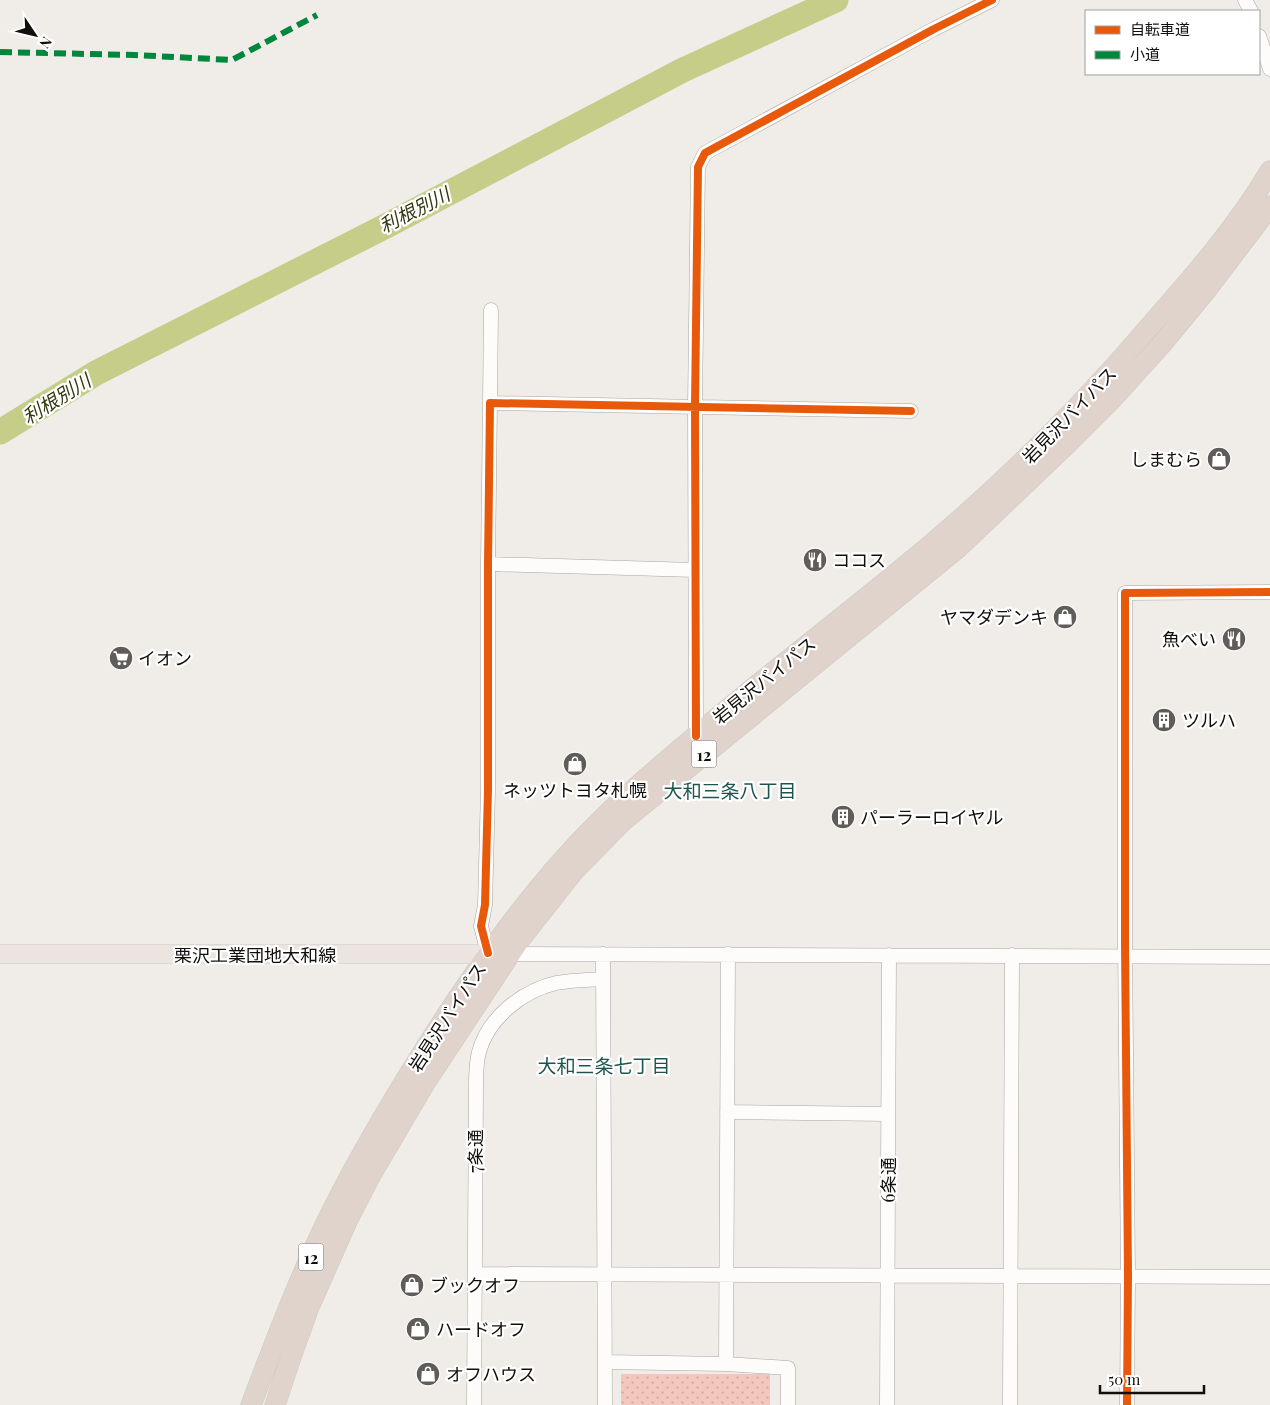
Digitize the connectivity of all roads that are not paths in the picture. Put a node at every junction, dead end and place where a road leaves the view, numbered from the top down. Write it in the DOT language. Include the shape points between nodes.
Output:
graph roads {
  1 [pos="992,0"];
  2 [pos="1260,39"];
  3 [pos="1270,69"];
  4 [pos="1270,171"];
  5 [pos="1270,206"];
  6 [pos="491,310"];
  7 [pos="490,403"];
  8 [pos="695,406"];
  9 [pos="911,411"];
  10 [pos="488,564"];
  11 [pos="695,570"];
  12 [pos="1270,592"];
  13 [pos="696,736"];
  14 [pos="488,953"];
  15 [pos="0,954"];
  16 [pos="510,954"];
  17 [pos="603,954"];
  18 [pos="728,954"];
  19 [pos="889,955"];
  20 [pos="1012,956"];
  21 [pos="1125,956"];
  22 [pos="1270,957"];
  23 [pos="602,979"];
  24 [pos="727,1112"];
  25 [pos="888,1114"];
  26 [pos="475,1274"];
  27 [pos="604,1275"];
  28 [pos="726,1275"];
  29 [pos="1010,1276"];
  30 [pos="1128,1276"];
  31 [pos="888,1277"];
  32 [pos="1270,1277"];
  33 [pos="605,1362"];
  34 [pos="726,1364"];
  35 [pos="251,1405"];
  36 [pos="275,1405"];
  37 [pos="474,1405"];
  38 [pos="605,1405"];
  39 [pos="788,1405"];
  40 [pos="887,1405"];
  41 [pos="1010,1405"];
  42 [pos="1127,1405"];
  1 -- 8 [label="street" via="705,153 698,167"];
  2 -- 3 [label="street"];
  4 -- 13 [label="highway, 岩見沢バイパス / 12" via="1197,272 1125,357 1010,474 931,545"];
  5 -- 16 [label="highway, 岩見沢バイパス / 12" via="1161,345 1062,450 959,547 624,820 573,872"];
  6 -- 7 [label="street"];
  7 -- 8 [label="street"];
  7 -- 10 [label="street"];
  8 -- 9 [label="street"];
  8 -- 11 [label="street"];
  10 -- 11 [label="street"];
  10 -- 14 [label="street" via="488,790 481,926"];
  11 -- 13 [label="street"];
  12 -- 21 [label="street" via="1125,593"];
  13 -- 14 [label="highway, 岩見沢バイパス / 12" via="593,828"];
  14 -- 15 [label="main road, 栗沢工業団地大和線"];
  14 -- 16 [label="main road, 栗沢工業団地大和線"];
  14 -- 35 [label="highway, 岩見沢バイパス / 12" via="384,1115 330,1215"];
  16 -- 17 [label="street"];
  16 -- 36 [label="highway, 岩見沢バイパス / 12" via="425,1083 348,1219 309,1307"];
  17 -- 18 [label="street"];
  17 -- 23 [label="street"];
  18 -- 19 [label="street"];
  18 -- 24 [label="street"];
  19 -- 20 [label="street"];
  19 -- 25 [label="street, 6条通"];
  20 -- 21 [label="street"];
  20 -- 29 [label="street"];
  21 -- 22 [label="street"];
  21 -- 30 [label="street"];
  23 -- 26 [label="street, 7条通" via="556,983 525,996 495,1020 483,1042 476,1071"];
  23 -- 27 [label="street"];
  24 -- 25 [label="street"];
  24 -- 28 [label="street"];
  25 -- 31 [label="street, 6条通"];
  26 -- 27 [label="street"];
  26 -- 37 [label="street, 7条通"];
  27 -- 28 [label="street"];
  27 -- 33 [label="street"];
  28 -- 31 [label="street"];
  28 -- 34 [label="street"];
  29 -- 30 [label="street"];
  29 -- 31 [label="street"];
  29 -- 41 [label="street"];
  30 -- 32 [label="street"];
  30 -- 42 [label="street"];
  31 -- 40 [label="street, 6条通"];
  33 -- 34 [label="street"];
  33 -- 38 [label="street"];
  34 -- 39 [label="street" via="788,1368"];
}
